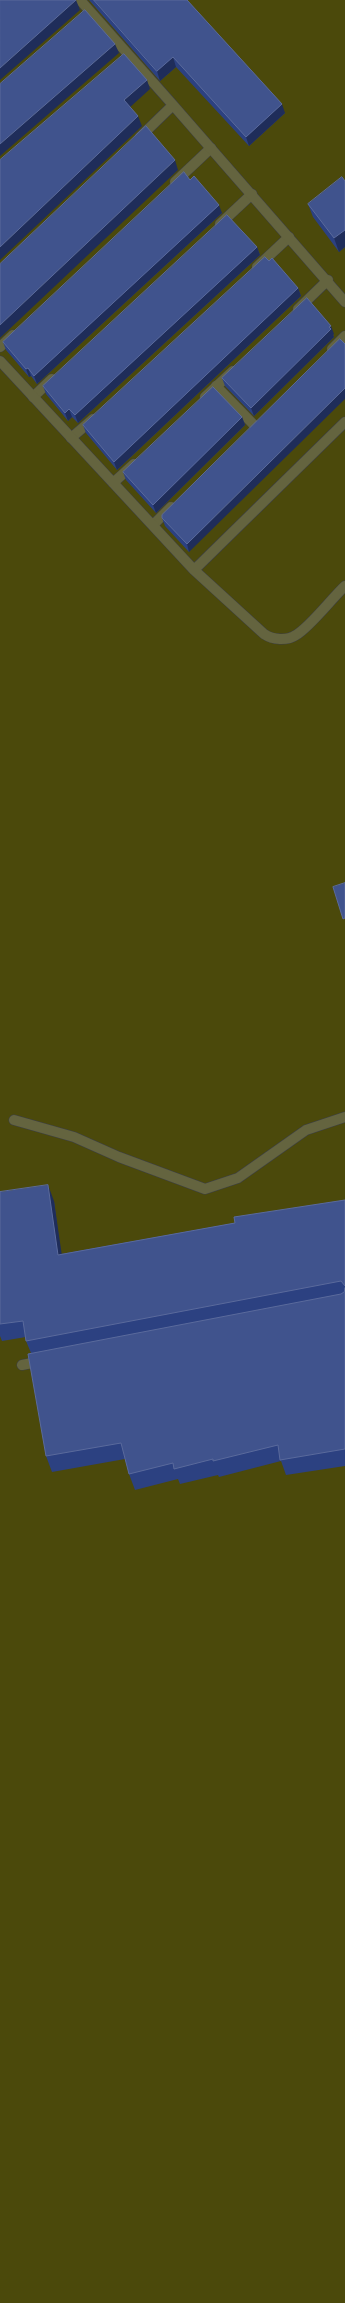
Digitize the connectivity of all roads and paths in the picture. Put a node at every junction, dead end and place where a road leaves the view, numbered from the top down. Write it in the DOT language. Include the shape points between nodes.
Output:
graph roads {
  1 [pos="80,0"];
  2 [pos="173,105"];
  3 [pos="132,144"];
  4 [pos="211,148"];
  5 [pos="166,191"];
  6 [pos="252,194"];
  7 [pos="212,232"];
  8 [pos="290,237"];
  9 [pos="249,274"];
  10 [pos="328,280"];
  11 [pos="345,302"];
  12 [pos="289,317"];
  13 [pos="23,326"];
  14 [pos="345,336"];
  15 [pos="0,347"];
  16 [pos="322,358"];
  17 [pos="0,361"];
  18 [pos="238,365"];
  19 [pos="62,370"];
  20 [pos="216,386"];
  21 [pos="33,397"];
  22 [pos="199,402"];
  23 [pos="100,412"];
  24 [pos="345,422"];
  25 [pos="254,425"];
  26 [pos="71,438"];
  27 [pos="142,456"];
  28 [pos="113,483"];
  29 [pos="181,497"];
  30 [pos="153,525"];
  31 [pos="194,570"];
  32 [pos="345,586"];
  33 [pos="345,1117"];
  34 [pos="14,1120"];
  35 [pos="53,1359"];
  36 [pos="22,1365"];
  1 -- 2 [label="street" via="86,13"];
  2 -- 3 [label="street"];
  2 -- 4 [label="street"];
  4 -- 5 [label="street"];
  4 -- 6 [label="street"];
  6 -- 7 [label="street"];
  6 -- 8 [label="street"];
  8 -- 9 [label="street"];
  8 -- 10 [label="street"];
  10 -- 11 [label="street"];
  10 -- 12 [label="street"];
  13 -- 15 [label="street"];
  14 -- 16 [label="street"];
  17 -- 21 [label="street"];
  18 -- 20 [label="street"];
  19 -- 21 [label="street"];
  20 -- 22 [label="street"];
  20 -- 25 [label="street"];
  21 -- 26 [label="street"];
  23 -- 26 [label="street"];
  24 -- 31 [label="street"];
  26 -- 28 [label="street"];
  27 -- 28 [label="street"];
  28 -- 30 [label="street"];
  29 -- 30 [label="street"];
  30 -- 31 [label="street"];
  31 -- 32 [label="street" via="270,638 297,635"];
  33 -- 34 [label="street" via="306,1130 238,1178 205,1189 74,1137"];
  35 -- 36 [label="street"];
}
